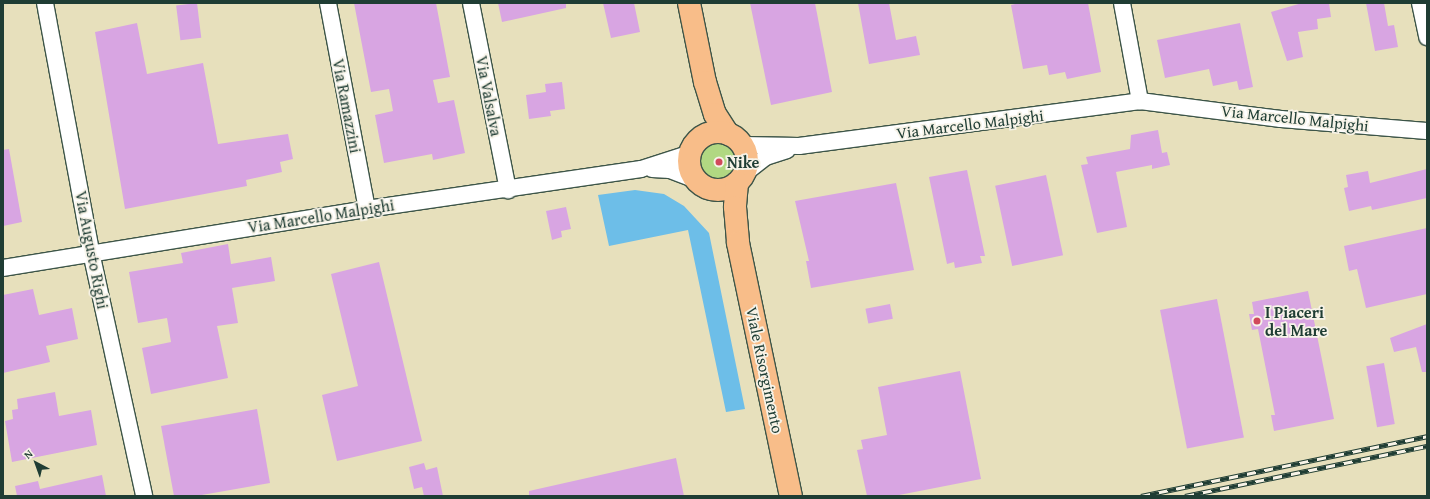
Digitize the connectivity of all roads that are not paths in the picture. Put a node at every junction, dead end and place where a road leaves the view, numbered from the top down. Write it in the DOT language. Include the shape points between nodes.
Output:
graph roads {
  1 [pos="45,3"];
  2 [pos="328,3"];
  3 [pos="471,3"];
  4 [pos="689,3"];
  5 [pos="1122,3"];
  6 [pos="1420,3"];
  7 [pos="1427,37"];
  8 [pos="705,82"];
  9 [pos="1140,101"];
  10 [pos="1427,131"];
  11 [pos="735,139"];
  12 [pos="799,146"];
  13 [pos="694,147"];
  14 [pos="641,169"];
  15 [pos="741,179"];
  16 [pos="704,184"];
  17 [pos="508,190"];
  18 [pos="367,208"];
  19 [pos="738,243"];
  20 [pos="91,252"];
  21 [pos="3,268"];
  22 [pos="144,496"];
  23 [pos="791,496"];
  1 -- 20 [label="street, Via Augusto Righi"];
  2 -- 18 [label="street, Via Ramazzini"];
  3 -- 17 [label="street, Via Valsalva"];
  4 -- 8 [label="main road, Viale Risorgimento"];
  5 -- 9 [label="street"];
  6 -- 7 [label="street"];
  8 -- 11 [label="main road, Viale Risorgimento" via="715,114"];
  8 -- 13 [label="main road, Viale Risorgimento" via="704,115"];
  9 -- 10 [label="street, Via Marcello Malpighi" via="1281,118"];
  9 -- 12 [label="street, Via Marcello Malpighi"];
  11 -- 12 [label="street, Via Marcello Malpighi"];
  11 -- 13 [label="main road" via="712,133"];
  11 -- 15 [label="main road, Viale Risorgimento" via="747,159"];
  12 -- 15 [label="street, Via Marcello Malpighi" via="766,157"];
  13 -- 14 [label="street, Via Marcello Malpighi"];
  13 -- 16 [label="main road, Viale Risorgimento" via="691,167"];
  14 -- 16 [label="street, Via Marcello Malpighi" via="670,170"];
  14 -- 17 [label="street, Via Marcello Malpighi"];
  15 -- 16 [label="main road" via="730,188"];
  15 -- 19 [label="main road, Viale Risorgimento" via="735,207"];
  16 -- 19 [label="main road, Viale Risorgimento" via="725,210"];
  17 -- 18 [label="street, Via Marcello Malpighi"];
  18 -- 20 [label="street, Via Marcello Malpighi"];
  19 -- 23 [label="main road, Viale Risorgimento"];
  20 -- 21 [label="street, Via Marcello Malpighi"];
  20 -- 22 [label="street, Via Augusto Righi"];
}
